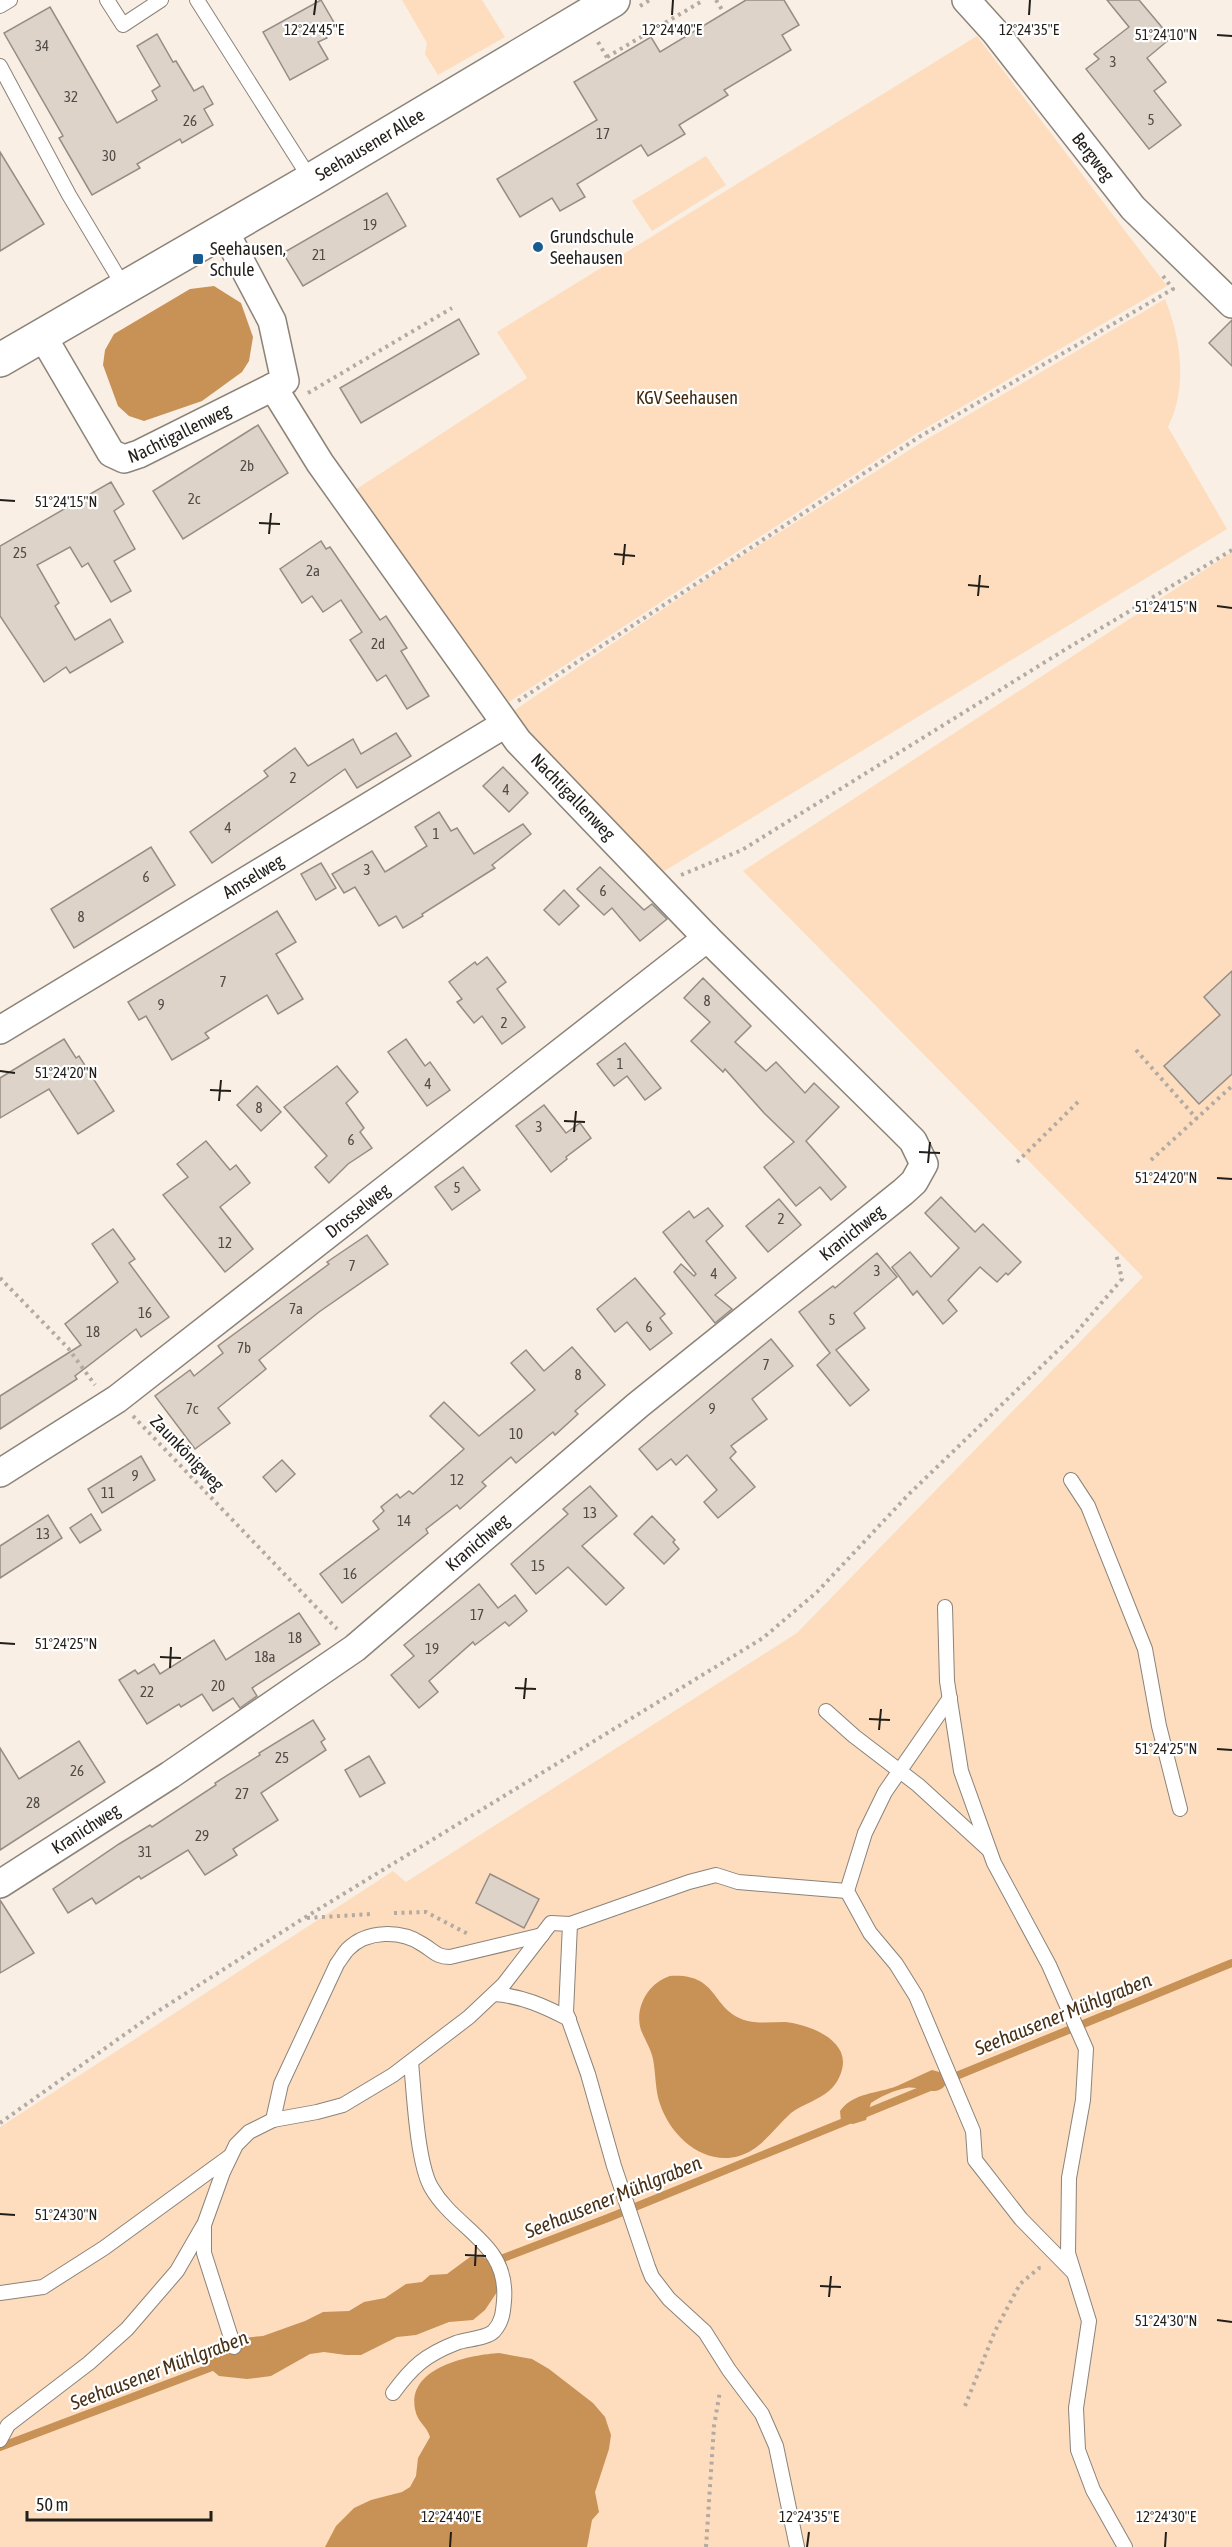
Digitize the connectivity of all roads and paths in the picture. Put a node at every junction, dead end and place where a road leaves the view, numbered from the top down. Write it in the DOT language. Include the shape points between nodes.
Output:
graph roads {
  1 [pos="10,0"];
  2 [pos="107,0"];
  3 [pos="161,0"];
  4 [pos="197,0"];
  5 [pos="613,0"];
  6 [pos="704,0"];
  7 [pos="716,0"];
  8 [pos="966,0"];
  9 [pos="0,6"];
  10 [pos="724,14"];
  11 [pos="592,34"];
  12 [pos="0,66"];
  13 [pos="311,180"];
  14 [pos="224,230"];
  15 [pos="1160,271"];
  16 [pos="124,287"];
  17 [pos="1232,304"];
  18 [pos="452,309"];
  19 [pos="42,335"];
  20 [pos="0,360"];
  21 [pos="279,396"];
  22 [pos="1232,550"];
  23 [pos="501,719"];
  24 [pos="657,885"];
  25 [pos="707,938"];
  26 [pos="0,1030"];
  27 [pos="1136,1050"];
  28 [pos="1232,1086"];
  29 [pos="1082,1100"];
  30 [pos="1197,1119"];
  31 [pos="1152,1160"];
  32 [pos="1017,1162"];
  33 [pos="924,1164"];
  34 [pos="1116,1254"];
  35 [pos="0,1278"];
  36 [pos="117,1399"];
  37 [pos="0,1473"];
  38 [pos="1071,1480"];
  39 [pos="945,1607"];
  40 [pos="355,1648"];
  41 [pos="950,1698"];
  42 [pos="826,1711"];
  43 [pos="899,1771"];
  44 [pos="1180,1809"];
  45 [pos="989,1850"];
  46 [pos="0,1884"];
  47 [pos="847,1891"];
  48 [pos="570,1924"];
  49 [pos="542,1935"];
  50 [pos="494,1994"];
  51 [pos="568,2019"];
  52 [pos="411,2062"];
  53 [pos="273,2120"];
  54 [pos="0,2123"];
  55 [pos="230,2156"];
  56 [pos="204,2225"];
  57 [pos="1074,2273"];
  58 [pos="0,2292"];
  59 [pos="234,2346"];
  60 [pos="725,2364"];
  61 [pos="393,2393"];
  62 [pos="965,2406"];
  63 [pos="0,2439"];
  64 [pos="1124,2546"];
  65 [pos="706,2547"];
  66 [pos="797,2547"];
  1 -- 9 [label="lane"];
  2 -- 3 [label="lane" via="123,25"];
  4 -- 13 [label="lane"];
  5 -- 13 [label="street, Seehausener Allee"];
  6 -- 11 [label="path" via="608,59"];
  7 -- 10 [label="path"];
  8 -- 17 [label="street, Bergweg" via="1133,208"];
  12 -- 16 [label="lane"];
  13 -- 14 [label="street, Seehausener Allee"];
  14 -- 16 [label="street, Seehausener Allee"];
  14 -- 21 [label="street" via="272,321 285,381"];
  15 -- 23 [label="path" via="1173,289 919,437"];
  16 -- 19 [label="street, Seehausener Allee"];
  18 -- 21 [label="path"];
  19 -- 20 [label="street, Seehausener Allee"];
  19 -- 21 [label="street, Nachtigallenweg" via="111,453 124,459"];
  21 -- 23 [label="street, Nachtigallenweg" via="320,463"];
  22 -- 24 [label="path" via="742,850"];
  23 -- 24 [label="street, Nachtigallenweg"];
  23 -- 26 [label="street, Amselweg"];
  24 -- 25 [label="street, Nachtigallenweg"];
  25 -- 33 [label="street, Nachtigallenweg" via="913,1141"];
  25 -- 36 [label="street, Drosselweg"];
  27 -- 30 [label="path"];
  28 -- 30 [label="path"];
  29 -- 32 [label="path"];
  30 -- 31 [label="path"];
  33 -- 40 [label="street, Kranichweg" via="903,1192 638,1405"];
  34 -- 54 [label="path" via="1122,1279 1074,1335 909,1494 824,1584 763,1638 295,1924 152,2015"];
  35 -- 36 [label="path, Zaunkönigweg" via="68,1348 96,1386"];
  36 -- 37 [label="street, Drosselweg"];
  36 -- 40 [label="path, Zaunkönigweg"];
  38 -- 44 [label="lane" via="1088,1506 1145,1649"];
  39 -- 41 [label="lane"];
  40 -- 46 [label="street, Kranichweg" via="170,1775"];
  41 -- 43 [label="lane"];
  41 -- 45 [label="lane" via="962,1771"];
  42 -- 43 [label="lane"];
  43 -- 45 [label="lane"];
  43 -- 47 [label="lane" via="865,1833"];
  45 -- 57 [label="lane" via="1049,1965 1086,2049 1083,2100 1069,2178 1068,2253"];
  47 -- 48 [label="lane" via="738,1882 716,1875"];
  47 -- 57 [label="lane" via="870,1933 897,1964 915,1996 973,2131 975,2160 1021,2219"];
  48 -- 49 [label="lane" via="551,1923"];
  48 -- 51 [label="lane"];
  49 -- 50 [label="lane"];
  49 -- 53 [label="lane" via="450,1957 439,1957 403,1935 381,1934 348,1948 281,2085"];
  50 -- 51 [label="lane" via="535,2001"];
  50 -- 52 [label="lane"];
  51 -- 60 [label="lane" via="652,2277 669,2299 705,2332"];
  52 -- 53 [label="lane" via="343,2105"];
  52 -- 61 [label="lane" via="423,2166 431,2187 486,2246 502,2269 505,2286 502,2319 493,2332 427,2356 410,2369"];
  53 -- 55 [label="lane" via="249,2132"];
  55 -- 56 [label="lane"];
  55 -- 58 [label="lane" via="104,2248 43,2287"];
  56 -- 59 [label="lane" via="204,2253"];
  56 -- 63 [label="lane" via="177,2271 127,2329 8,2425"];
  57 -- 62 [label="path" via="1039,2268 1020,2284 995,2331"];
  57 -- 64 [label="lane" via="1089,2320 1076,2408 1078,2450 1093,2490"];
  60 -- 65 [label="path" via="714,2426"];
  60 -- 66 [label="lane" via="762,2414 776,2446"];
}
